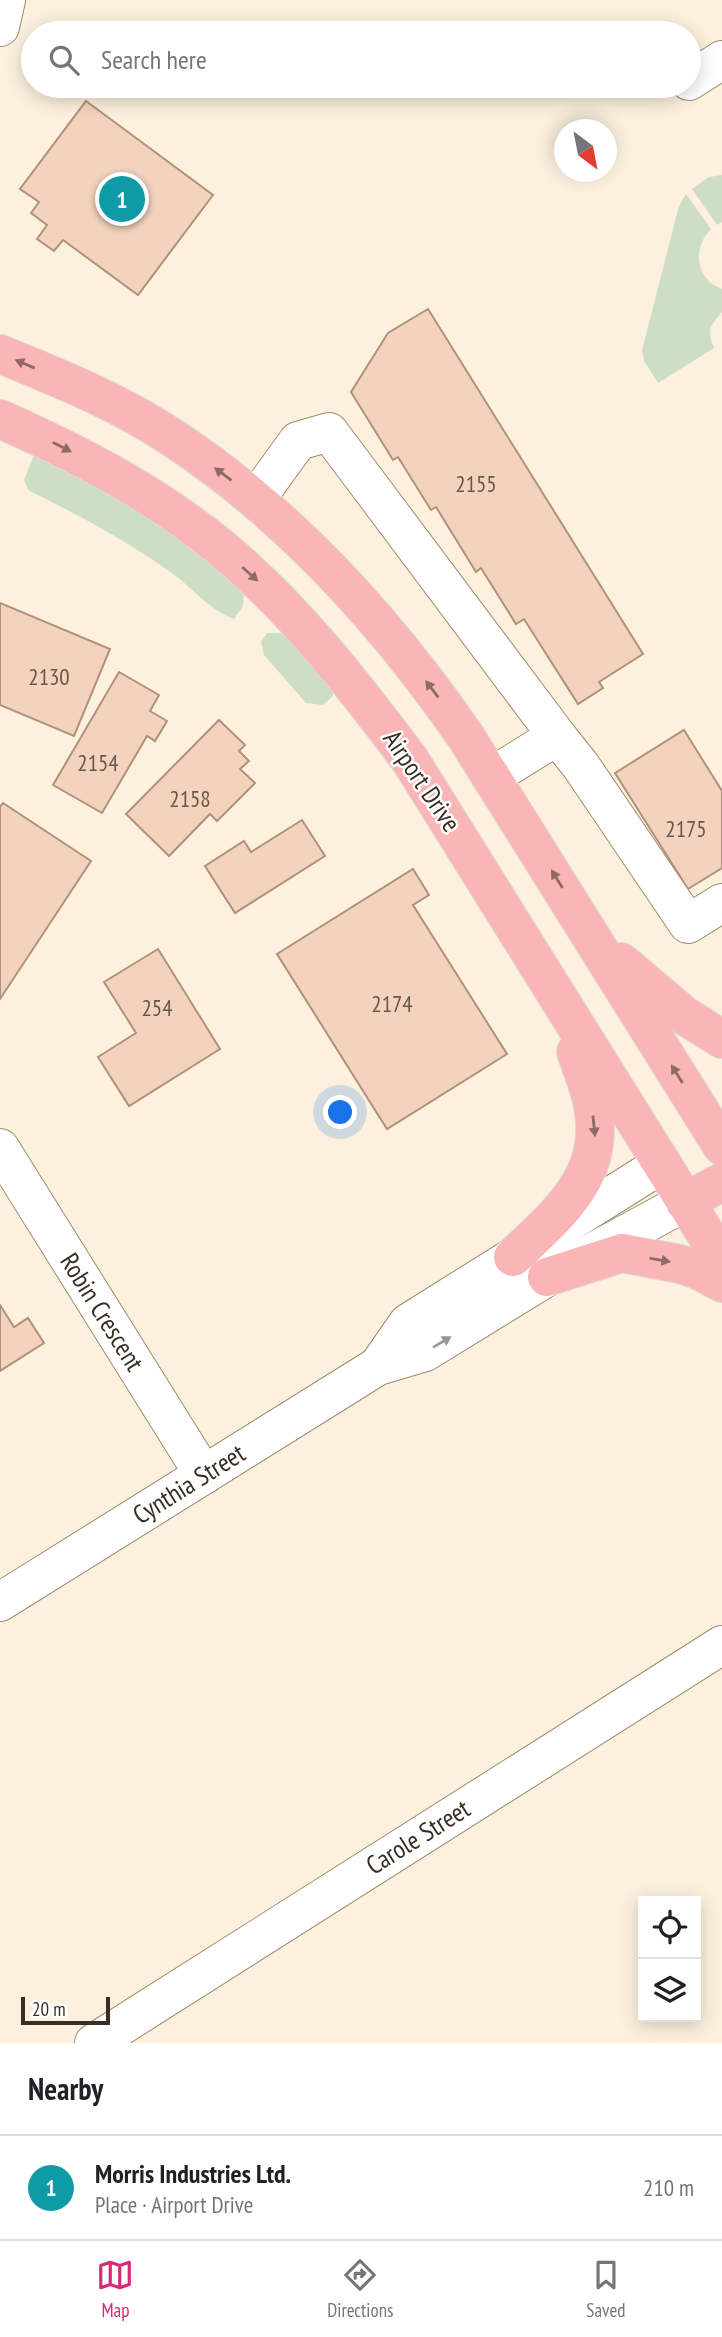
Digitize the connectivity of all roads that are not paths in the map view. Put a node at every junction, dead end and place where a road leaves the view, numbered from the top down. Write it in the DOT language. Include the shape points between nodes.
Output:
graph roads {
  1 [pos="6,0"];
  2 [pos="0,27"];
  3 [pos="722,60"];
  4 [pos="701,73"];
  5 [pos="0,354"];
  6 [pos="0,419"];
  7 [pos="256,499"];
  8 [pos="557,736"];
  9 [pos="491,777"];
  10 [pos="722,903"];
  11 [pos="593,937"];
  12 [pos="542,970"];
  13 [pos="722,1039"];
  14 [pos="719,1135"];
  15 [pos="0,1148"];
  16 [pos="662,1164"];
  17 [pos="722,1182"];
  18 [pos="685,1202"];
  19 [pos="513,1257"];
  20 [pos="722,1260"];
  21 [pos="547,1277"];
  22 [pos="722,1283"];
  23 [pos="378,1366"];
  24 [pos="204,1475"];
  25 [pos="0,1602"];
  26 [pos="722,1645"];
  27 [pos="104,2036"];
  1 -- 2 [label="street"];
  3 -- 4 [label="street"];
  7 -- 5 [label="main road, one-way" via="171,437 103,398"];
  6 -- 12 [label="main road, Airport Drive, one-way" via="111,473 219,546 269,591 316,641 410,760"];
  7 -- 8 [label="street" via="298,441 330,432"];
  9 -- 7 [label="main road, one-way" via="437,695 375,617"];
  8 -- 9 [label="street"];
  8 -- 10 [label="street" via="688,924"];
  11 -- 9 [label="main road, one-way"];
  11 -- 13 [label="main road" via="685,1016"];
  14 -- 11 [label="main road, one-way"];
  12 -- 16 [label="main road, Airport Drive"];
  12 -- 19 [label="main road, one-way" via="591,1096 596,1140 586,1177 563,1211"];
  14 -- 16 [label="main road"];
  15 -- 24 [label="street, Robin Crescent"];
  16 -- 18 [label="main road, Airport Drive"];
  16 -- 19 [label="street, Cynthia Street"];
  17 -- 18 [label="main road"];
  18 -- 20 [label="main road, Airport Drive"];
  18 -- 21 [label="street, Cynthia Street"];
  19 -- 23 [label="street, Cynthia Street" via="408,1323"];
  21 -- 22 [label="main road, one-way" via="622,1254 680,1264"];
  23 -- 21 [label="street, Cynthia Street, one-way" via="425,1352"];
  23 -- 24 [label="street, Cynthia Street"];
  24 -- 25 [label="street, Cynthia Street"];
  26 -- 27 [label="street, Carole Street"];
}
